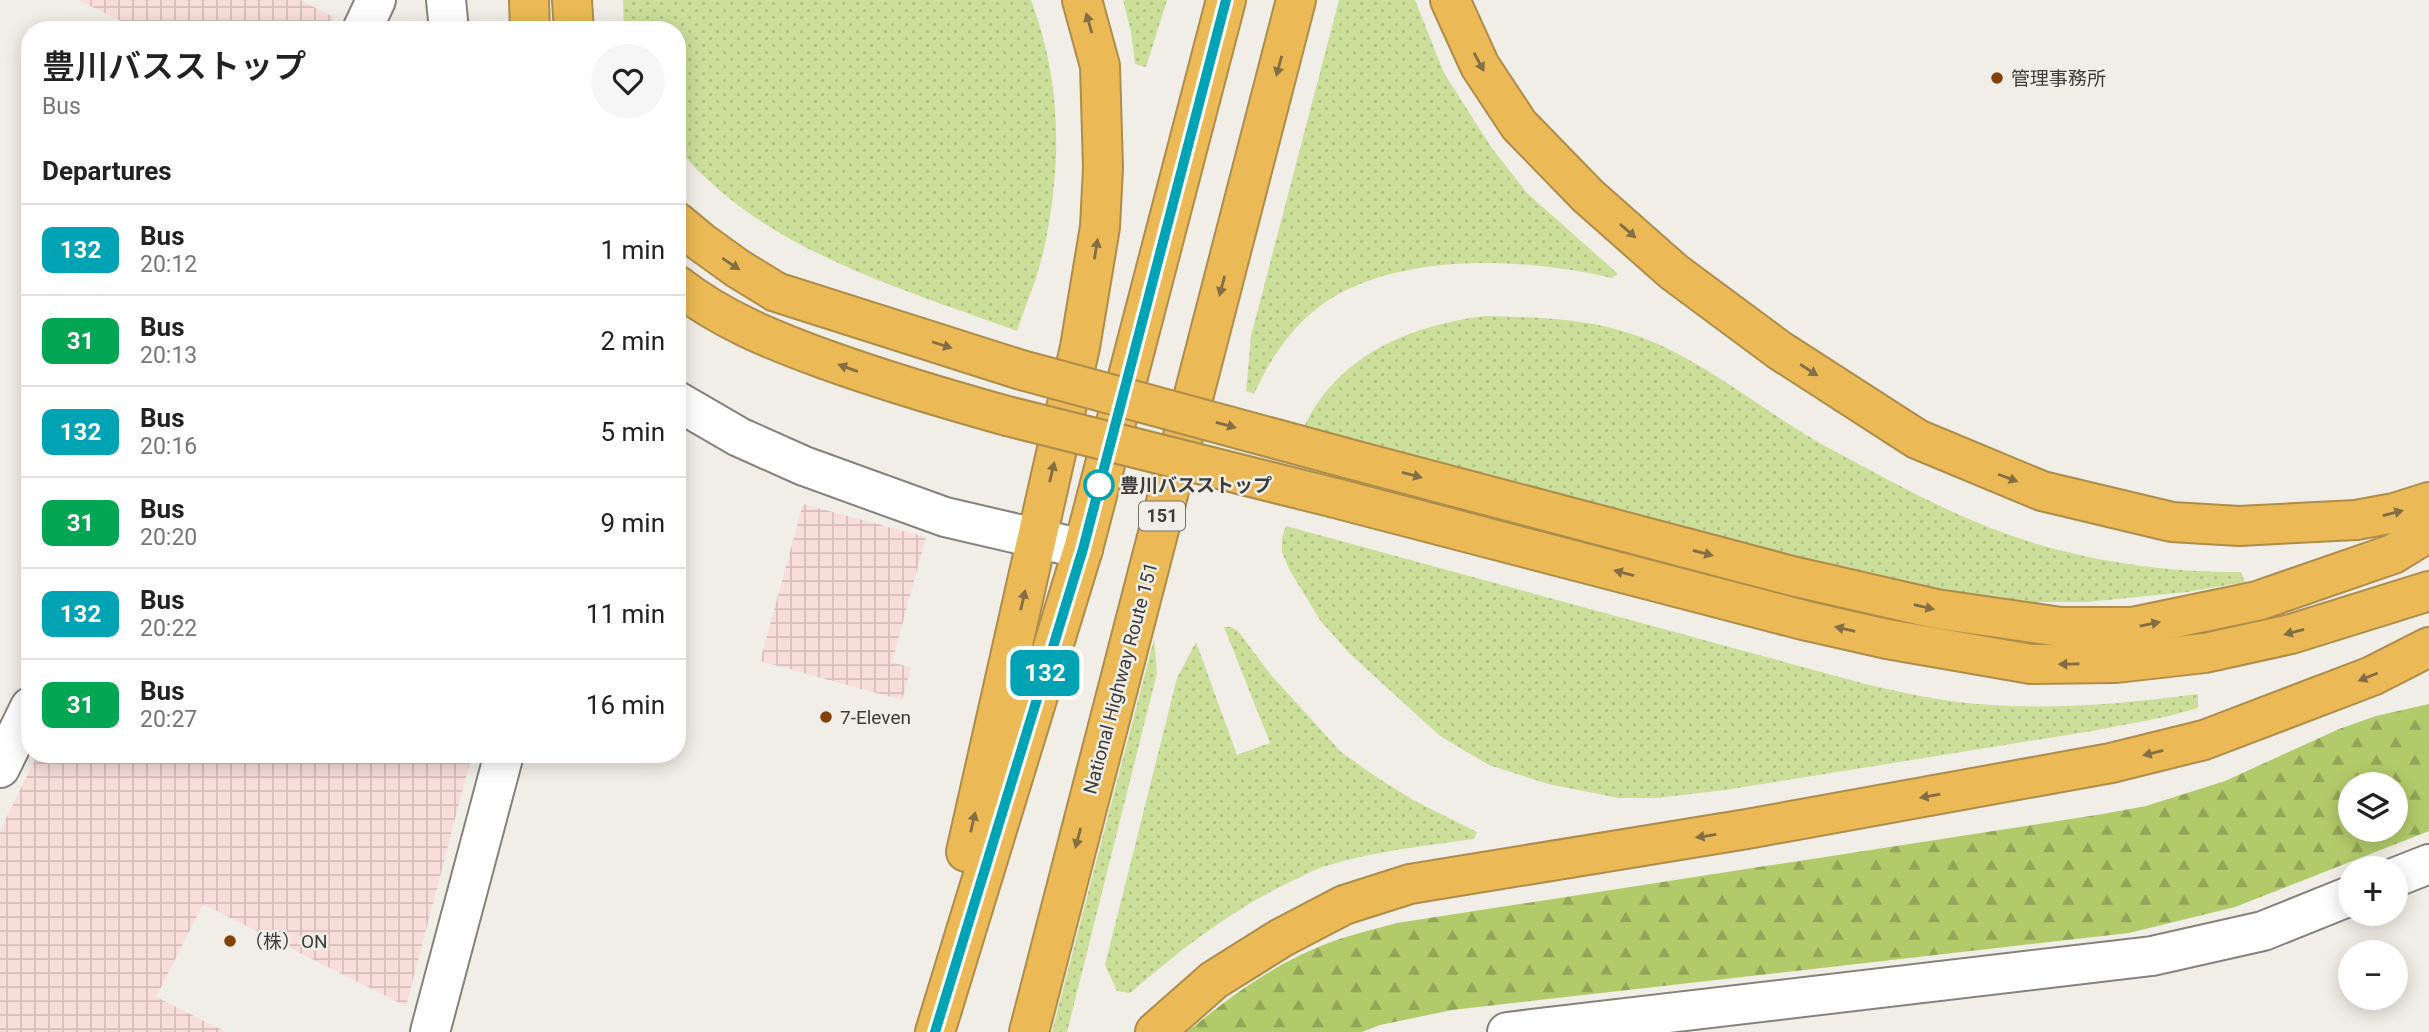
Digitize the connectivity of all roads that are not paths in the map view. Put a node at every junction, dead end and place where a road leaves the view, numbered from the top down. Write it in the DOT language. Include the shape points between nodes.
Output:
graph roads {
  1 [pos="376,0"];
  2 [pos="446,0"];
  3 [pos="529,0"];
  4 [pos="572,0"];
  5 [pos="1082,0"];
  6 [pos="1226,0"];
  7 [pos="1296,0"];
  8 [pos="1450,0"];
  9 [pos="366,21"];
  10 [pos="448,21"];
  11 [pos="530,21"];
  12 [pos="573,21"];
  13 [pos="686,229"];
  14 [pos="686,292"];
  15 [pos="686,406"];
  16 [pos="2429,502"];
  17 [pos="2429,532"];
  18 [pos="1037,538"];
  19 [pos="1083,549"];
  20 [pos="2429,591"];
  21 [pos="2429,647"];
  22 [pos="21,725"];
  23 [pos="502,763"];
  24 [pos="0,768"];
  25 [pos="2429,864"];
  26 [pos="2408,872"];
  27 [pos="2338,901"];
  28 [pos="1788,999"];
  29 [pos="430,1032"];
  30 [pos="925,1032"];
  31 [pos="935,1032"];
  32 [pos="1029,1032"];
  33 [pos="1155,1032"];
  34 [pos="1507,1032"];
  35 [pos="1764,1032"];
  1 -- 9 [label="street"];
  2 -- 10 [label="street"];
  3 -- 11 [label="highway"];
  4 -- 12 [label="highway"];
  18 -- 5 [label="highway, one-way" via="1080,347 1100,227 1100,66"];
  6 -- 19 [label="highway"];
  7 -- 32 [label="highway, National Highway Route 151 / 151, one-way"];
  8 -- 16 [label="highway, one-way" via="1480,66 1519,125 1588,196 1674,272 1779,350 1917,439 2042,491 2172,522 2239,526 2356,520"];
  13 -- 17 [label="highway, one-way, bridge" via="776,292 1018,369 1792,576 1936,609 2061,627 2133,627 2257,601 2393,554"];
  20 -- 14 [label="highway, one-way, bridge" via="2291,634 2205,653 2116,663 2031,664 1803,620 1007,416 886,382 780,343 736,324"];
  15 -- 18 [label="street" via="739,437 804,466 945,517"];
  18 -- 19 [label="street"];
  30 -- 18 [label="highway, one-way"];
  19 -- 31 [label="highway"];
  21 -- 33 [label="highway, one-way" via="2372,676 2204,740 2111,763 1410,884 1344,905 1281,937 1214,980"];
  22 -- 24 [label="street"];
  23 -- 29 [label="street"];
  25 -- 26 [label="street"];
  27 -- 28 [label="street" via="2263,931 2152,956"];
  28 -- 34 [label="street"];
  28 -- 35 [label="street"];
}
